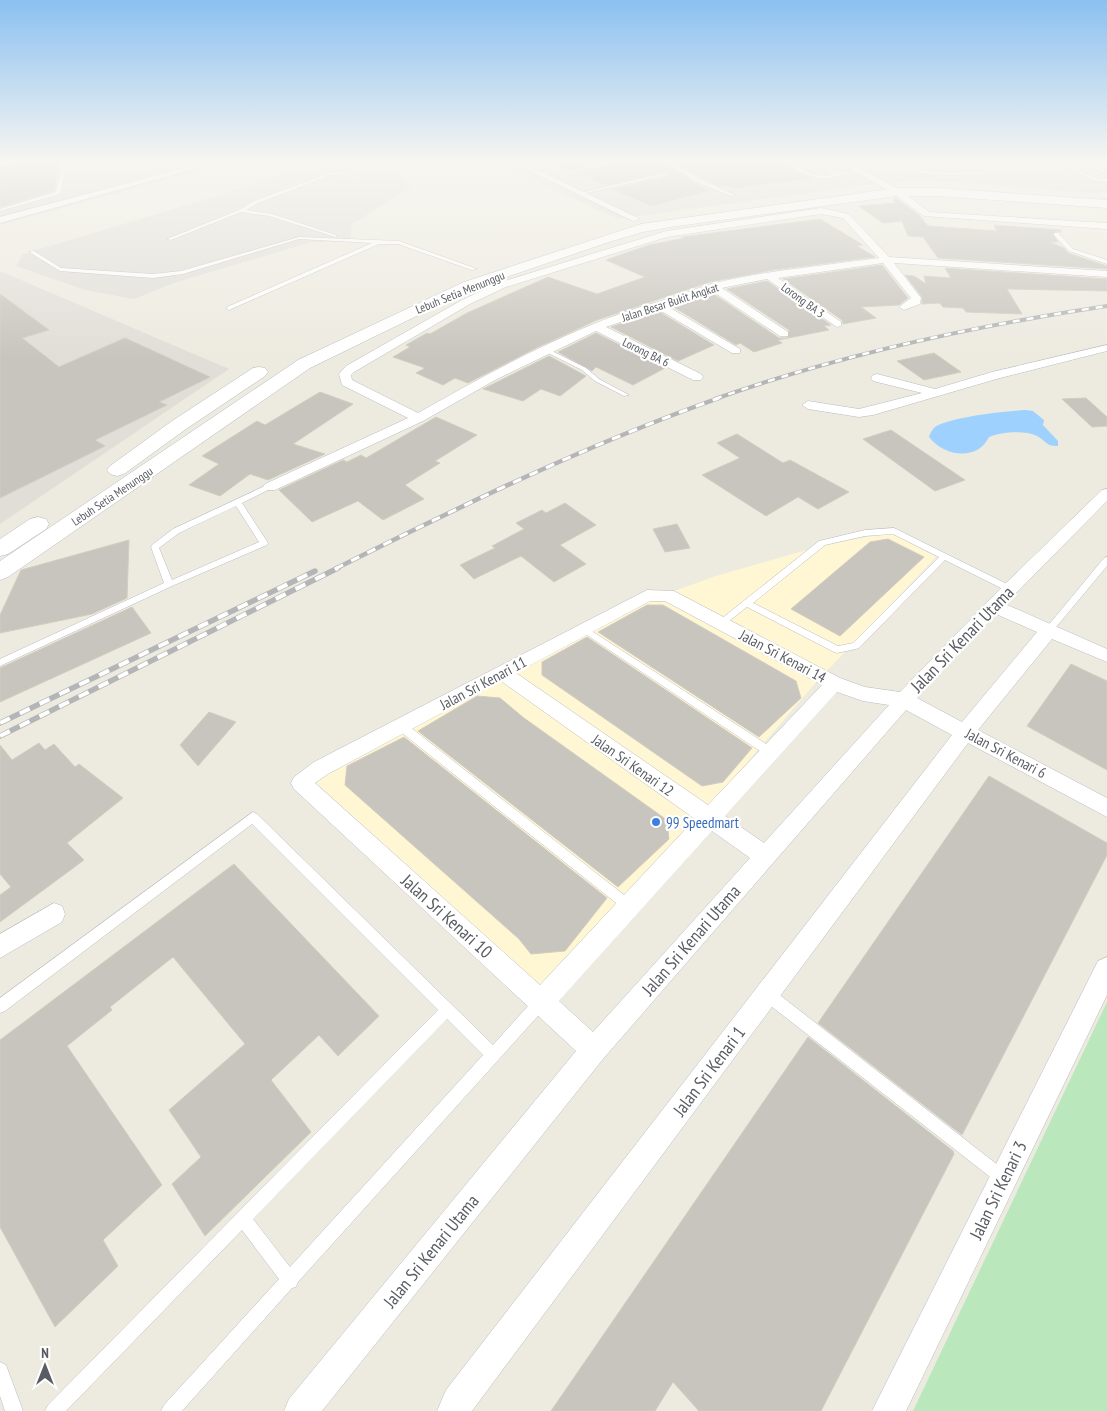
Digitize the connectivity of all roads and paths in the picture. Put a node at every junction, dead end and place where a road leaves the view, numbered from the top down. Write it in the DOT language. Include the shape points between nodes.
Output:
graph roads {
  1 [pos="199,227"];
  2 [pos="306,227"];
  3 [pos="606,227"];
  4 [pos="650,227"];
  5 [pos="705,227"];
  6 [pos="856,227"];
  7 [pos="1056,234"];
  8 [pos="169,239"];
  9 [pos="347,240"];
  10 [pos="379,242"];
  11 [pos="32,252"];
  12 [pos="886,260"];
  13 [pos="1107,262"];
  14 [pos="474,269"];
  15 [pos="1107,274"];
  16 [pos="769,276"];
  17 [pos="713,287"];
  18 [pos="425,289"];
  19 [pos="658,305"];
  20 [pos="904,307"];
  21 [pos="229,308"];
  22 [pos="837,324"];
  23 [pos="596,327"];
  24 [pos="784,334"];
  25 [pos="326,336"];
  26 [pos="1107,348"];
  27 [pos="546,350"];
  28 [pos="736,351"];
  29 [pos="291,354"];
  30 [pos="274,363"];
  31 [pos="697,377"];
  32 [pos="877,378"];
  33 [pos="938,393"];
  34 [pos="626,395"];
  35 [pos="808,405"];
  36 [pos="418,418"];
  37 [pos="107,477"];
  38 [pos="270,487"];
  39 [pos="1107,493"];
  40 [pos="238,503"];
  41 [pos="52,514"];
  42 [pos="0,549"];
  43 [pos="943,557"];
  44 [pos="1107,560"];
  45 [pos="0,572"];
  46 [pos="169,584"];
  47 [pos="668,595"];
  48 [pos="1002,597"];
  49 [pos="746,603"];
  50 [pos="721,623"];
  51 [pos="584,629"];
  52 [pos="1049,630"];
  53 [pos="1107,656"];
  54 [pos="0,663"];
  55 [pos="502,673"];
  56 [pos="834,683"];
  57 [pos="904,700"];
  58 [pos="402,726"];
  59 [pos="966,731"];
  60 [pos="770,752"];
  61 [pos="301,783"];
  62 [pos="1107,808"];
  63 [pos="710,818"];
  64 [pos="765,856"];
  65 [pos="629,906"];
  66 [pos="54,914"];
  67 [pos="0,948"];
  68 [pos="1107,970"];
  69 [pos="767,994"];
  70 [pos="541,1002"];
  71 [pos="0,1006"];
  72 [pos="446,1011"];
  73 [pos="594,1050"];
  74 [pos="493,1056"];
  75 [pos="1004,1178"];
  76 [pos="243,1219"];
  77 [pos="290,1281"];
  78 [pos="0,1371"];
  79 [pos="14,1411"];
  80 [pos="54,1411"];
  81 [pos="170,1411"];
  82 [pos="301,1411"];
  83 [pos="454,1411"];
  84 [pos="889,1411"];
  1 -- 8 [label="lane"];
  2 -- 9 [label="lane"];
  3 -- 14 [label="street, Lebuh Setia Menunggu"];
  4 -- 45 [label="street, Lebuh Setia Menunggu" via="469,285 304,364"];
  5 -- 36 [label="street" via="646,239 502,284 350,368 346,382"];
  6 -- 12 [label="street"];
  7 -- 13 [label="lane" via="1071,250"];
  9 -- 10 [label="lane"];
  9 -- 11 [label="lane" via="299,238 181,274 153,276 60,269"];
  10 -- 14 [label="lane" via="399,243"];
  10 -- 21 [label="lane"];
  12 -- 15 [label="street, Jalan Besar Bukit Angkat"];
  12 -- 16 [label="street, Jalan Besar Bukit Angkat"];
  12 -- 20 [label="street" via="916,298 916,302"];
  14 -- 18 [label="street, Lebuh Setia Menunggu"];
  16 -- 17 [label="street, Jalan Besar Bukit Angkat"];
  16 -- 22 [label="street, Lorong BA 3"];
  17 -- 19 [label="street, Jalan Besar Bukit Angkat"];
  17 -- 24 [label="street"];
  19 -- 23 [label="street, Jalan Besar Bukit Angkat"];
  19 -- 28 [label="street"];
  23 -- 27 [label="street, Jalan Besar Bukit Angkat"];
  23 -- 31 [label="street, Lorong BA 6"];
  25 -- 29 [label="street"];
  26 -- 33 [label="street" via="996,374"];
  27 -- 34 [label="lane"];
  27 -- 36 [label="street, Jalan Besar Bukit Angkat"];
  30 -- 37 [label="street, Lebuh Setia Menunggu" via="178,425"];
  32 -- 33 [label="street"];
  33 -- 35 [label="street" via="873,412"];
  36 -- 38 [label="street, Jalan Besar Bukit Angkat"];
  38 -- 40 [label="lane"];
  39 -- 48 [label="street, Jalan Sri Kenari Utama"];
  40 -- 46 [label="lane" via="176,530 155,546"];
  40 -- 46 [label="lane" via="264,543"];
  41 -- 42 [label="street, Lebuh Setia Menunggu"];
  43 -- 48 [label="lane"];
  43 -- 49 [label="lane" via="894,531 865,532 822,543"];
  43 -- 49 [label="lane" via="856,646 848,649 837,650"];
  44 -- 52 [label="lane"];
  46 -- 54 [label="lane"];
  47 -- 50 [label="street, Jalan Sri Kenari 14"];
  47 -- 51 [label="street, Jalan Sri Kenari 11" via="647,596"];
  48 -- 52 [label="street"];
  48 -- 57 [label="street, Jalan Sri Kenari Utama"];
  49 -- 50 [label="lane"];
  50 -- 56 [label="street, Jalan Sri Kenari 14"];
  51 -- 55 [label="street, Jalan Sri Kenari 11"];
  51 -- 60 [label="lane"];
  52 -- 53 [label="street"];
  52 -- 59 [label="street, Jalan Sri Kenari 1"];
  55 -- 58 [label="street, Jalan Sri Kenari 11"];
  55 -- 63 [label="street, Jalan Sri Kenari 12"];
  56 -- 57 [label="street, Jalan Sri Kenari 14" via="863,694"];
  56 -- 60 [label="street"];
  57 -- 59 [label="street, Jalan Sri Kenari 6"];
  57 -- 64 [label="street, Jalan Sri Kenari Utama"];
  58 -- 61 [label="street, Jalan Sri Kenari 11" via="321,768"];
  58 -- 65 [label="lane"];
  59 -- 62 [label="street, Jalan Sri Kenari 6"];
  59 -- 69 [label="street, Jalan Sri Kenari 1"];
  60 -- 63 [label="street"];
  61 -- 70 [label="street, Jalan Sri Kenari 10"];
  63 -- 64 [label="street, Jalan Sri Kenari 12"];
  63 -- 65 [label="street"];
  64 -- 73 [label="street, Jalan Sri Kenari Utama"];
  65 -- 70 [label="street"];
  66 -- 67 [label="street"];
  68 -- 75 [label="street, Jalan Sri Kenari 3"];
  69 -- 75 [label="lane"];
  69 -- 83 [label="street, Jalan Sri Kenari 1"];
  70 -- 73 [label="street, Jalan Sri Kenari 10"];
  70 -- 74 [label="lane"];
  71 -- 72 [label="lane" via="253,817"];
  72 -- 74 [label="lane"];
  72 -- 76 [label="lane"];
  73 -- 82 [label="street, Jalan Sri Kenari Utama"];
  74 -- 77 [label="lane"];
  75 -- 84 [label="street, Jalan Sri Kenari 3"];
  76 -- 77 [label="lane"];
  76 -- 80 [label="lane"];
  77 -- 81 [label="lane"];
  78 -- 79 [label="lane"];
}
